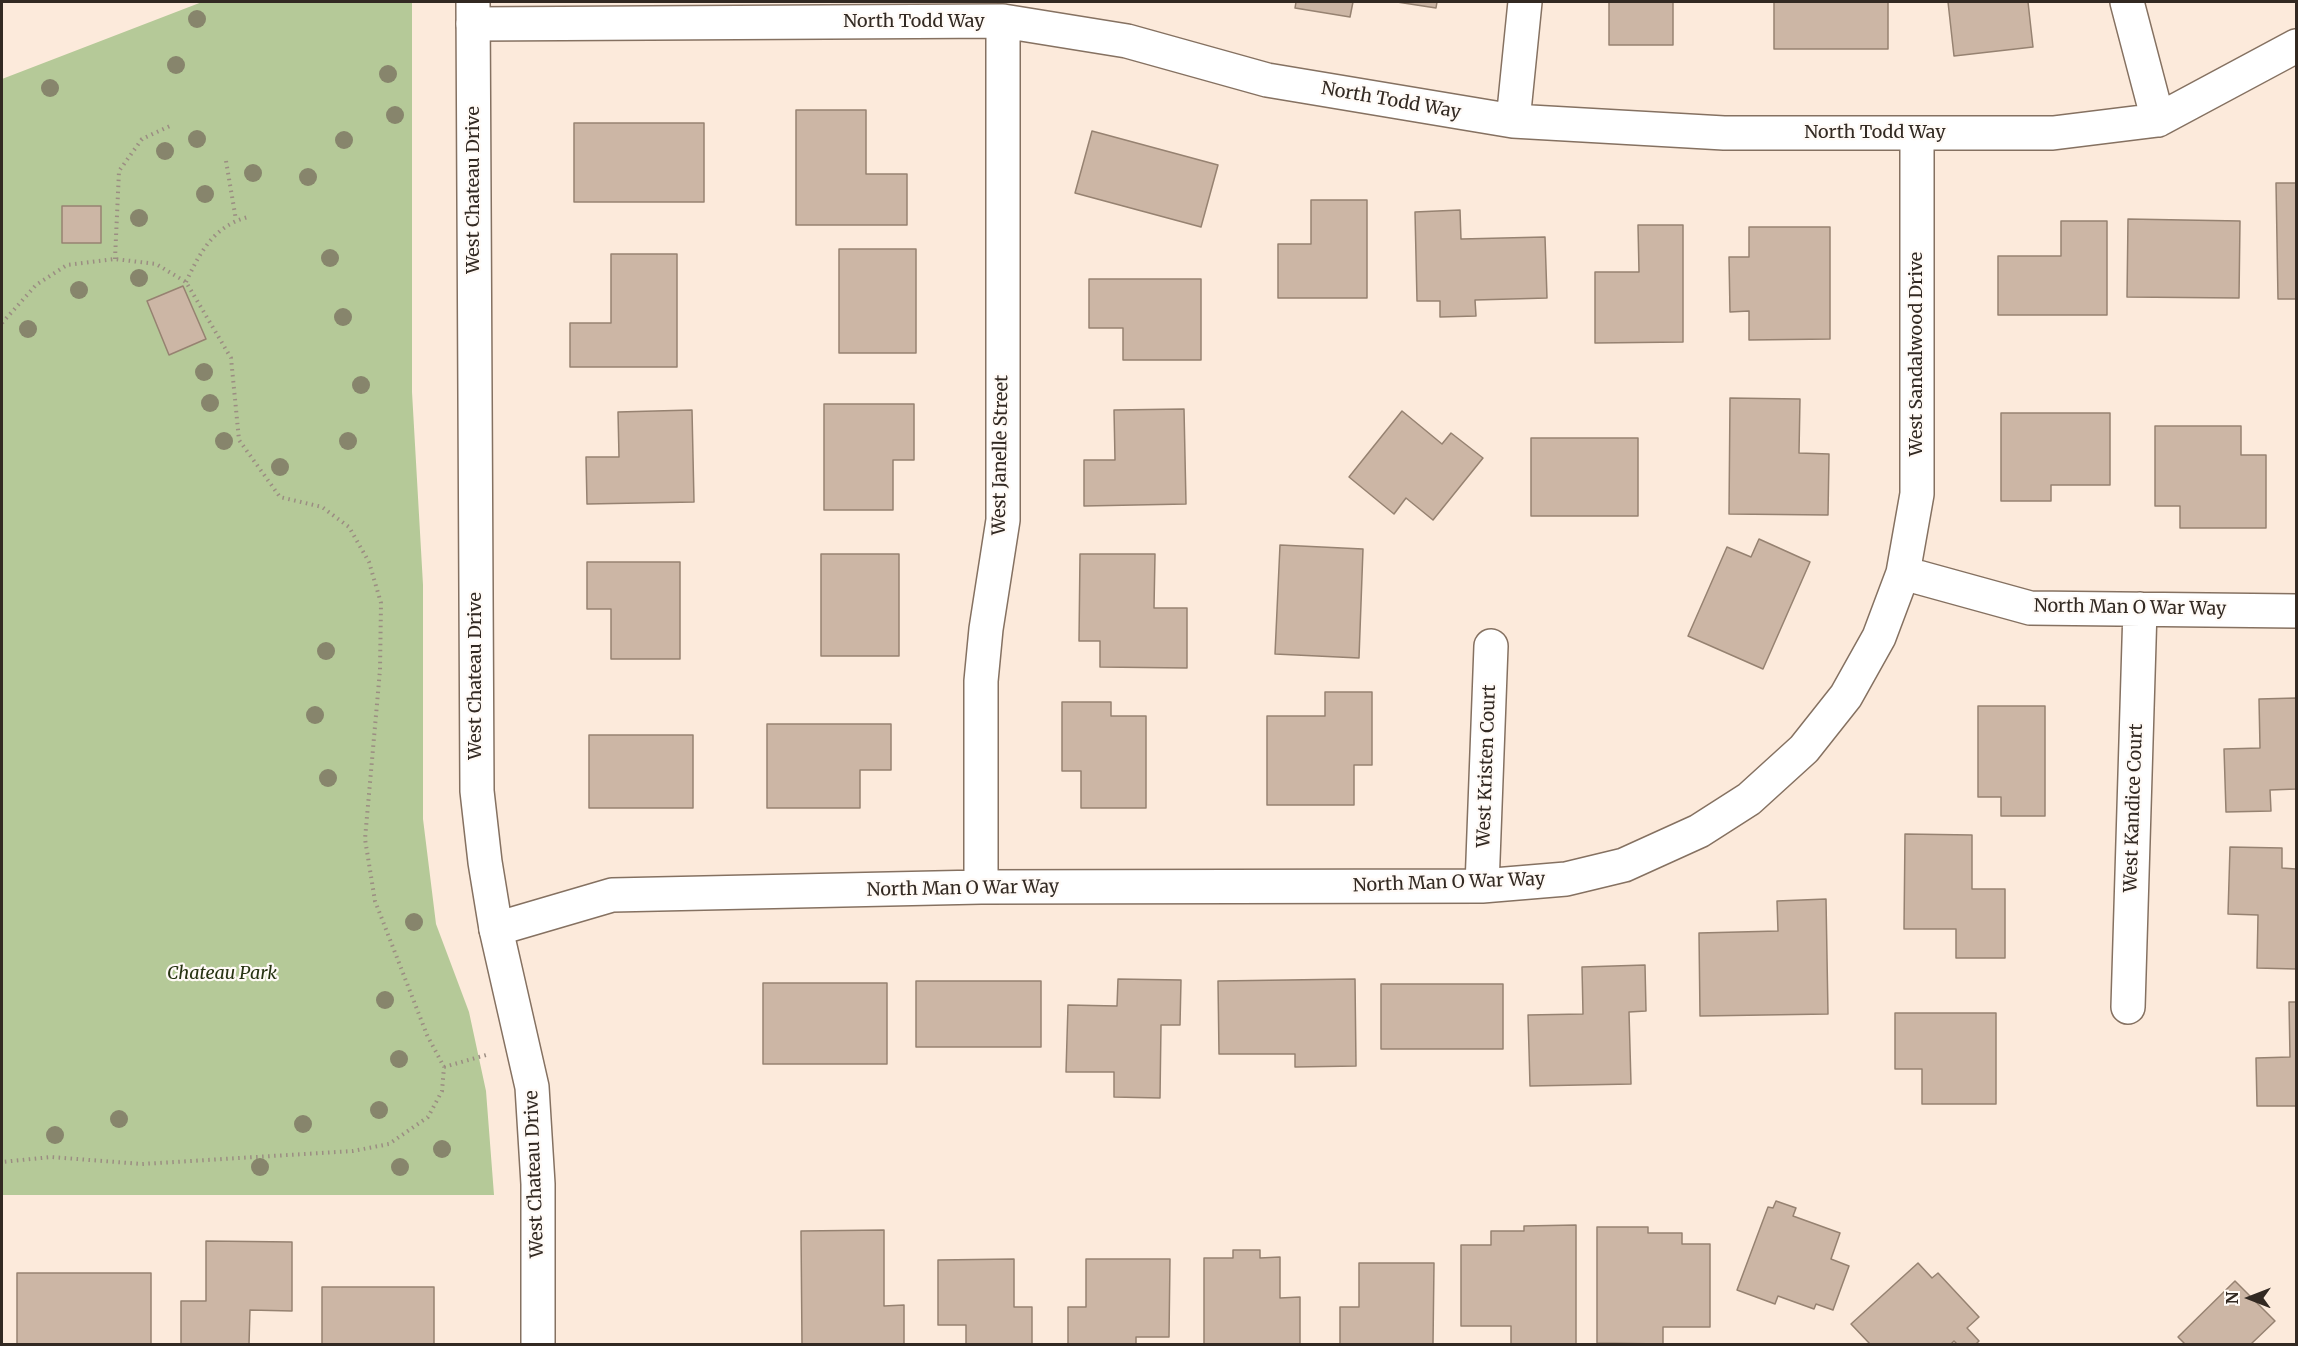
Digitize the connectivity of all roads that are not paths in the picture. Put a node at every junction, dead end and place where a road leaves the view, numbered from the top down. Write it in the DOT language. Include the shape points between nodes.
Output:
graph roads {
  1 [pos="1525,2"];
  2 [pos="2127,2"];
  3 [pos="473,13"];
  4 [pos="1003,21"];
  5 [pos="2296,46"];
  6 [pos="2157,120"];
  7 [pos="1513,121"];
  8 [pos="1917,134"];
  9 [pos="1903,573"];
  10 [pos="2140,609"];
  11 [pos="2296,611"];
  12 [pos="1491,646"];
  13 [pos="1482,886"];
  14 [pos="981,887"];
  15 [pos="496,929"];
  16 [pos="2128,1007"];
  17 [pos="538,1344"];
  1 -- 7 [label="street"];
  2 -- 6 [label="street"];
  3 -- 4 [label="street, North Todd Way"];
  3 -- 15 [label="street, West Chateau Drive" via="477,790"];
  4 -- 7 [label="street, North Todd Way" via="1127,41 1267,80"];
  4 -- 14 [label="street, West Janelle Street" via="1003,520 981,681"];
  5 -- 6 [label="street, North Todd Way"];
  6 -- 8 [label="street, North Todd Way" via="2053,132"];
  7 -- 8 [label="street, North Todd Way" via="1724,133"];
  8 -- 9 [label="street, West Sandalwood Drive" via="1917,494"];
  9 -- 10 [label="street, North Man O War Way" via="2030,608"];
  9 -- 13 [label="street, North Man O War Way" via="1879,637 1846,696 1804,749 1749,799 1699,831 1624,865 1566,879"];
  10 -- 11 [label="street, North Man O War Way"];
  10 -- 16 [label="street, West Kandice Court"];
  12 -- 13 [label="street, West Kristen Court"];
  13 -- 14 [label="street, North Man O War Way"];
  14 -- 15 [label="street, North Man O War Way" via="612,896"];
  15 -- 17 [label="street, West Chateau Drive" via="532,1087 538,1184"];
}
